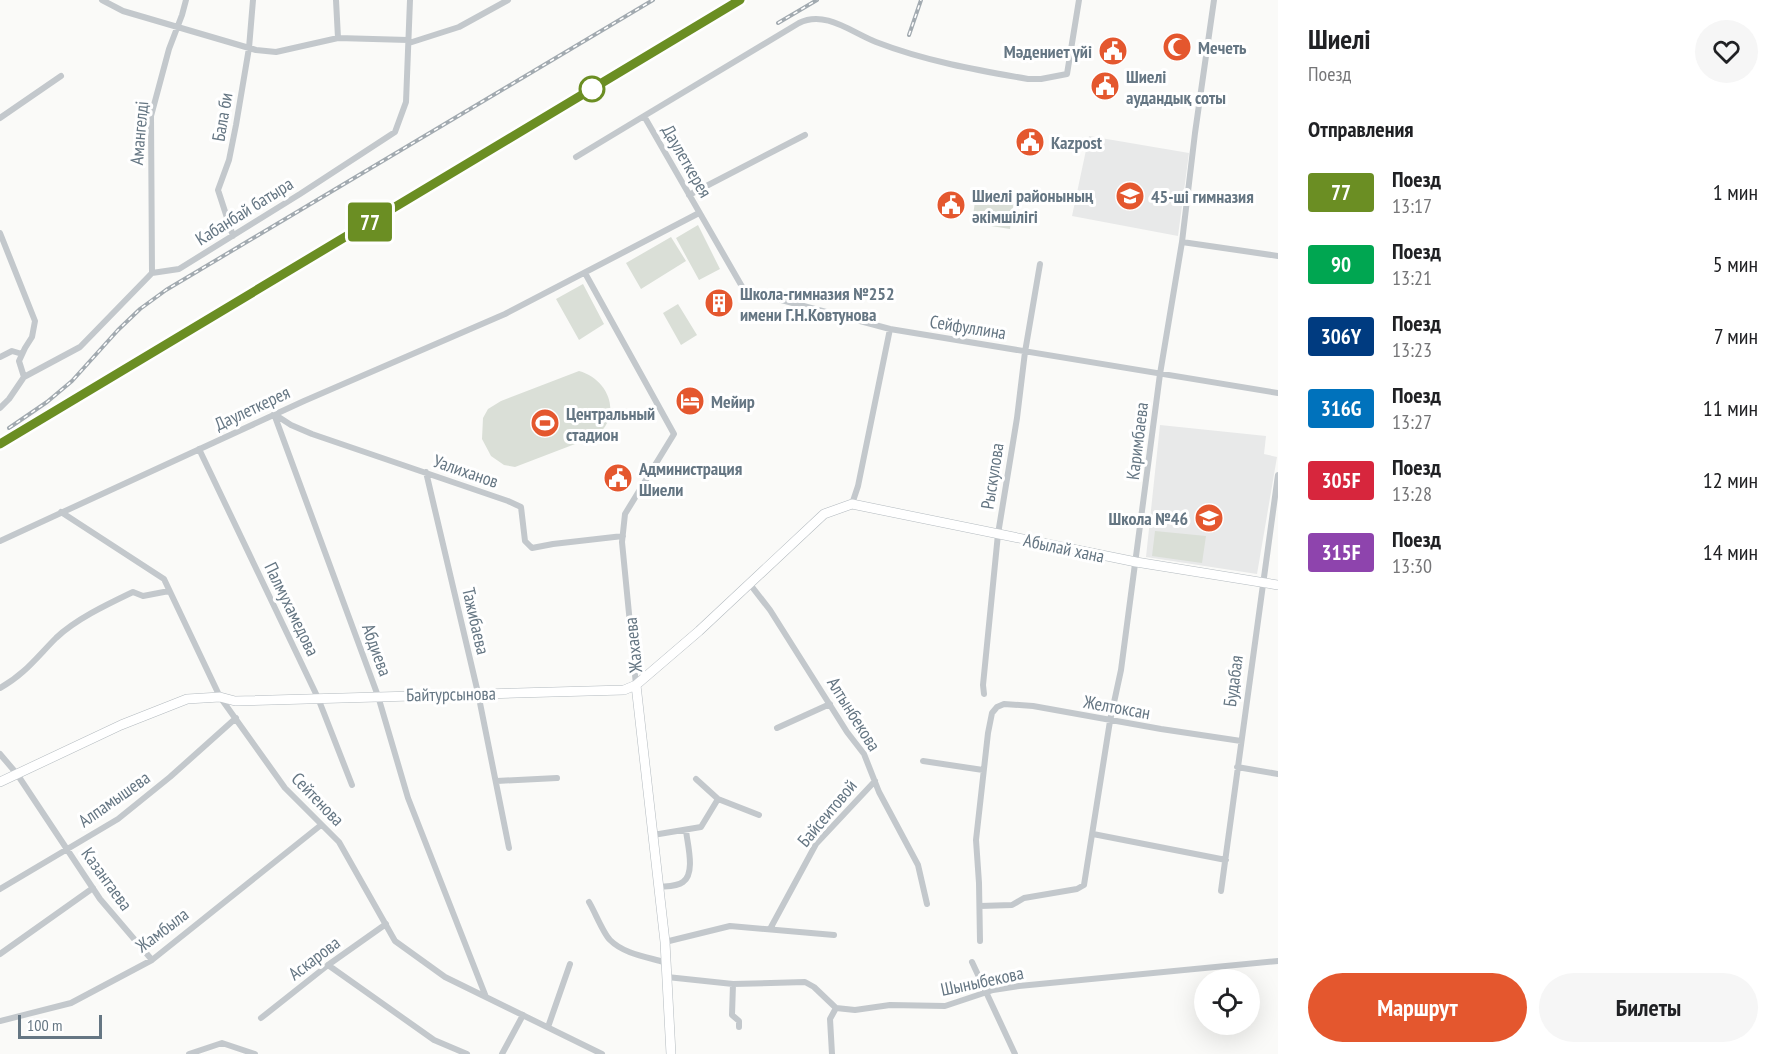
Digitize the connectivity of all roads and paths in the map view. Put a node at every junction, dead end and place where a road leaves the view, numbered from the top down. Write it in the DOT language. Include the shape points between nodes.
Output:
graph roads {
  1 [pos="102,0"];
  2 [pos="186,0"];
  3 [pos="253,0"];
  4 [pos="336,0"];
  5 [pos="410,0"];
  6 [pos="508,0"];
  7 [pos="1079,0"];
  8 [pos="1214,0"];
  9 [pos="178,27"];
  10 [pos="338,39"];
  11 [pos="409,42"];
  12 [pos="249,48"];
  13 [pos="61,76"];
  14 [pos="644,116"];
  15 [pos="0,118"];
  16 [pos="805,135"];
  17 [pos="576,157"];
  18 [pos="689,195"];
  19 [pos="699,213"];
  20 [pos="0,233"];
  21 [pos="233,236"];
  22 [pos="1182,242"];
  23 [pos="1278,255"];
  24 [pos="1040,264"];
  25 [pos="152,273"];
  26 [pos="585,273"];
  27 [pos="890,329"];
  28 [pos="1025,352"];
  29 [pos="22,354"];
  30 [pos="0,357"];
  31 [pos="1160,374"];
  32 [pos="24,377"];
  33 [pos="1278,393"];
  34 [pos="0,408"];
  35 [pos="274,414"];
  36 [pos="198,449"];
  37 [pos="426,472"];
  38 [pos="1278,475"];
  39 [pos="852,504"];
  40 [pos="61,512"];
  41 [pos="998,534"];
  42 [pos="623,536"];
  43 [pos="0,541"];
  44 [pos="1136,562"];
  45 [pos="1262,582"];
  46 [pos="749,584"];
  47 [pos="1278,585"];
  48 [pos="169,591"];
  49 [pos="636,685"];
  50 [pos="0,688"];
  51 [pos="478,693"];
  52 [pos="984,694"];
  53 [pos="378,696"];
  54 [pos="220,697"];
  55 [pos="318,698"];
  56 [pos="830,704"];
  57 [pos="236,718"];
  58 [pos="1110,721"];
  59 [pos="777,728"];
  60 [pos="1240,741"];
  61 [pos="0,754"];
  62 [pos="924,761"];
  63 [pos="1237,767"];
  64 [pos="983,770"];
  65 [pos="17,774"];
  66 [pos="1278,774"];
  67 [pos="557,778"];
  68 [pos="696,778"];
  69 [pos="497,781"];
  70 [pos="875,781"];
  71 [pos="0,782"];
  72 [pos="352,785"];
  73 [pos="718,799"];
  74 [pos="759,815"];
  75 [pos="321,825"];
  76 [pos="686,830"];
  77 [pos="1093,834"];
  78 [pos="653,835"];
  79 [pos="509,848"];
  80 [pos="67,849"];
  81 [pos="1226,860"];
  82 [pos="658,887"];
  83 [pos="93,888"];
  84 [pos="0,889"];
  85 [pos="1221,891"];
  86 [pos="589,902"];
  87 [pos="927,904"];
  88 [pos="980,906"];
  89 [pos="386,924"];
  90 [pos="770,929"];
  91 [pos="834,935"];
  92 [pos="980,941"];
  93 [pos="665,942"];
  94 [pos="0,954"];
  95 [pos="152,960"];
  96 [pos="664,962"];
  97 [pos="972,962"];
  98 [pos="1278,962"];
  99 [pos="570,964"];
  100 [pos="328,965"];
  101 [pos="667,977"];
  102 [pos="733,984"];
  103 [pos="986,993"];
  104 [pos="486,997"];
  105 [pos="836,1008"];
  106 [pos="523,1015"];
  107 [pos="261,1018"];
  108 [pos="0,1021"];
  109 [pos="548,1027"];
  110 [pos="739,1027"];
  111 [pos="198,1053"];
  112 [pos="189,1054"];
  113 [pos="255,1054"];
  114 [pos="467,1054"];
  115 [pos="502,1054"];
  116 [pos="602,1054"];
  117 [pos="671,1054"];
  118 [pos="832,1054"];
  119 [pos="1015,1054"];
  1 -- 9 [label="street" via="123,11"];
  2 -- 9 [label="street, Амангелді"];
  3 -- 12 [label="street, Бала би"];
  4 -- 10 [label="street"];
  5 -- 11 [label="street, Кабанбай батыра"];
  6 -- 11 [label="street" via="459,27"];
  7 -- 14 [label="street, Даулеткерея" via="1067,74 1028,79 948,65 876,42 818,17 799,23"];
  8 -- 22 [label="street, Каримбаева"];
  9 -- 12 [label="street"];
  9 -- 25 [label="street, Амангелді" via="151,116"];
  10 -- 11 [label="street"];
  10 -- 12 [label="street" via="276,52"];
  11 -- 21 [label="street, Кабанбай батыра" via="406,102 395,132"];
  12 -- 21 [label="street, Бала би" via="229,160 219,190"];
  13 -- 15 [label="street"];
  14 -- 17 [label="street"];
  14 -- 18 [label="street, Даулеткерея"];
  16 -- 18 [label="street"];
  18 -- 19 [label="street, Даулеткерея"];
  19 -- 26 [label="street, Даулеткерея"];
  19 -- 27 [label="street, Сейфуллина" via="744,290"];
  20 -- 29 [label="street" via="35,321 32,337"];
  21 -- 25 [label="street, Кабанбай батыра" via="179,269"];
  22 -- 23 [label="street"];
  22 -- 31 [label="street, Каримбаева"];
  24 -- 28 [label="street, Рыскулова"];
  25 -- 32 [label="street" via="80,347"];
  26 -- 35 [label="street, Даулеткерея" via="505,314"];
  26 -- 42 [label="street, Жахаева" via="674,434 625,514"];
  27 -- 28 [label="street, Сейфуллина"];
  27 -- 39 [label="street"];
  28 -- 31 [label="street, Сейфуллина"];
  28 -- 41 [label="street, Рыскулова"];
  29 -- 30 [label="street" via="12,351"];
  29 -- 32 [label="street" via="19,361"];
  31 -- 33 [label="street, Сейфуллина"];
  31 -- 44 [label="street, Каримбаева"];
  32 -- 34 [label="street"];
  35 -- 36 [label="street, Даулеткерея"];
  35 -- 37 [label="street, Уалиханов" via="312,434"];
  35 -- 53 [label="street, Абдиева"];
  36 -- 40 [label="street, Даулеткерея"];
  36 -- 55 [label="street, Палмухамедова"];
  37 -- 42 [label="street, Уалиханов" via="521,507 525,541 532,548"];
  37 -- 51 [label="street, Тажибаева"];
  38 -- 45 [label="street, Будабая"];
  39 -- 41 [label="main road, Абылай хана"];
  39 -- 46 [label="main road" via="824,514"];
  40 -- 43 [label="street, Даулеткерея"];
  40 -- 48 [label="street, Сейтенова" via="164,579"];
  41 -- 44 [label="main road, Абылай хана"];
  41 -- 52 [label="street, Рыскулова"];
  42 -- 49 [label="street, Жахаева"];
  44 -- 45 [label="main road, Абылай хана"];
  44 -- 58 [label="street, Каримбаева"];
  45 -- 47 [label="main road, Абылай хана"];
  45 -- 60 [label="street, Будабая"];
  46 -- 49 [label="main road"];
  46 -- 56 [label="street, Алтынбекова"];
  48 -- 50 [label="street" via="143,596 132,592 100,608 58,637 27,670"];
  48 -- 54 [label="street, Сейтенова"];
  49 -- 51 [label="main road, Байтурсынова" via="624,690"];
  49 -- 78 [label="main road, Жахаева"];
  51 -- 53 [label="main road, Байтурсынова"];
  51 -- 69 [label="street, Тажибаева"];
  53 -- 55 [label="main road, Байтурсынова"];
  53 -- 104 [label="street, Абдиева" via="408,798"];
  54 -- 55 [label="main road, Байтурсынова" via="235,701"];
  54 -- 57 [label="street, Сейтенова"];
  54 -- 65 [label="main road, Байтурсынова" via="187,699"];
  55 -- 72 [label="street, Палмухамедова"];
  56 -- 59 [label="street"];
  56 -- 70 [label="street, Алтынбекова" via="864,754"];
  57 -- 75 [label="street, Сейтенова" via="285,788"];
  57 -- 80 [label="street, Алпамышева" via="118,819"];
  58 -- 60 [label="street, Желтоксан"];
  58 -- 64 [label="street, Желтоксан" via="1004,704 992,713"];
  58 -- 77 [label="street, Каримбаева"];
  60 -- 63 [label="street, Будабая"];
  61 -- 65 [label="street, Казантаева"];
  62 -- 64 [label="street"];
  63 -- 66 [label="street"];
  63 -- 81 [label="street, Будабая"];
  64 -- 88 [label="street" via="976,840"];
  65 -- 71 [label="main road, Байтурсынова"];
  65 -- 80 [label="street, Казантаева"];
  67 -- 69 [label="street"];
  68 -- 73 [label="street"];
  69 -- 79 [label="street, Тажибаева"];
  70 -- 87 [label="street, Алтынбекова" via="918,865"];
  70 -- 90 [label="street, Байсеитовой" via="816,844"];
  73 -- 74 [label="street"];
  73 -- 76 [label="street" via="701,827"];
  75 -- 89 [label="street, Сейтенова" via="339,842"];
  75 -- 95 [label="street, Жамбыла"];
  76 -- 78 [label="street"];
  76 -- 82 [label="street" via="690,872 677,885"];
  77 -- 81 [label="street"];
  77 -- 88 [label="street, Каримбаева" via="1084,885 1024,898 1012,905"];
  78 -- 82 [label="main road, Жахаева"];
  80 -- 83 [label="street, Казантаева"];
  80 -- 84 [label="street, Алпамышева"];
  81 -- 85 [label="street, Будабая"];
  82 -- 93 [label="main road, Жахаева"];
  83 -- 94 [label="street"];
  83 -- 95 [label="street, Казантаева"];
  86 -- 96 [label="street" via="609,939 619,947"];
  88 -- 92 [label="street"];
  89 -- 100 [label="street, Аскарова"];
  89 -- 104 [label="street, Сейтенова" via="395,941 445,976"];
  90 -- 91 [label="street"];
  90 -- 93 [label="street" via="730,926"];
  93 -- 96 [label="main road, Жахаева"];
  95 -- 108 [label="street, Жамбыла" via="71,1003"];
  96 -- 101 [label="main road, Жахаева"];
  97 -- 103 [label="street"];
  98 -- 103 [label="street, Шыныбекова" via="1018,986"];
  99 -- 109 [label="street"];
  100 -- 107 [label="street, Аскарова"];
  100 -- 114 [label="street" via="434,1040"];
  101 -- 102 [label="street"];
  101 -- 117 [label="main road, Жахаева"];
  102 -- 105 [label="street" via="805,982"];
  102 -- 110 [label="street" via="732,1015 739,1021"];
  103 -- 105 [label="street, Шыныбекова" via="945,1006"];
  103 -- 119 [label="street"];
  104 -- 106 [label="street, Сейтенова"];
  105 -- 118 [label="street" via="830,1019"];
  106 -- 109 [label="street, Сейтенова"];
  106 -- 115 [label="street"];
  109 -- 116 [label="street, Сейтенова"];
  111 -- 112 [label="street"];
  111 -- 113 [label="street" via="222,1043"];
}
